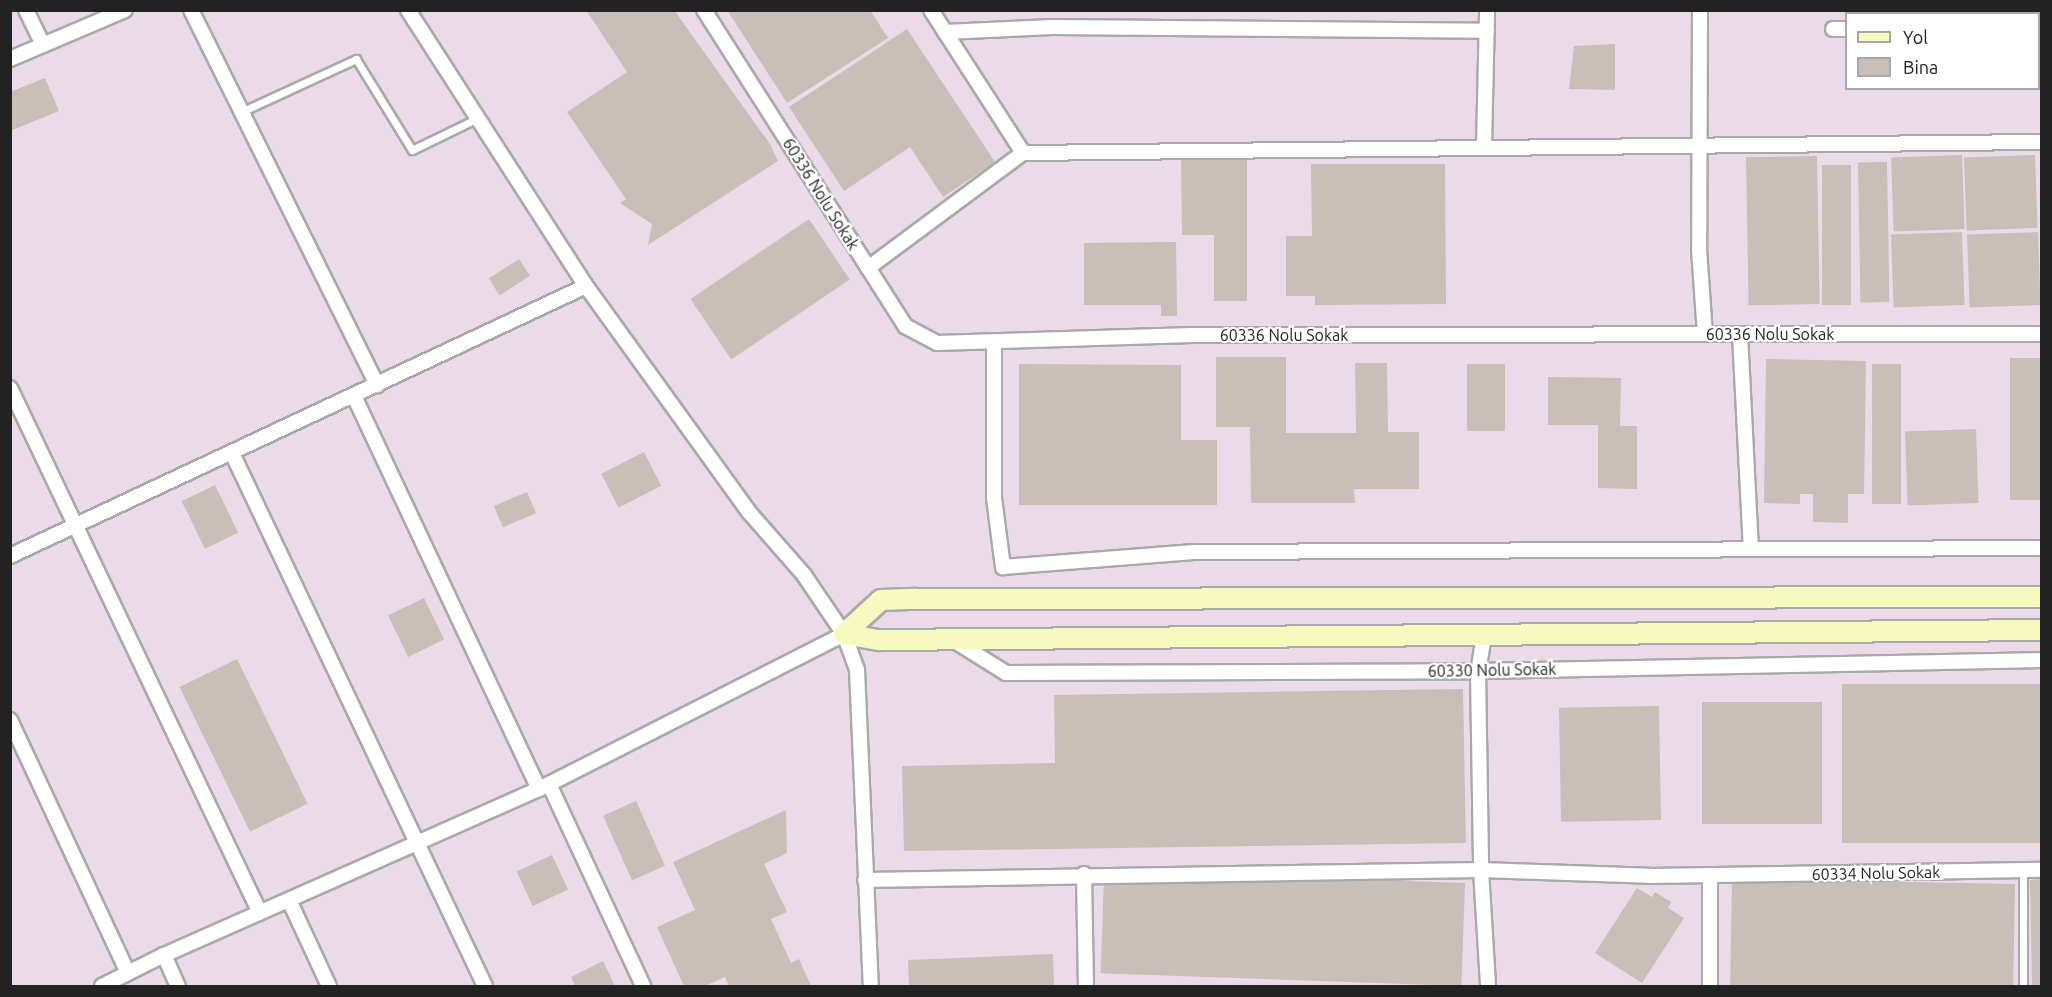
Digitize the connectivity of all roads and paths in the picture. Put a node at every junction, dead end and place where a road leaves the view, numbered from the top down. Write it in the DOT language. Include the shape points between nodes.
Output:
graph roads {
  1 [pos="26,10"];
  2 [pos="125,10"];
  3 [pos="191,10"];
  4 [pos="408,10"];
  5 [pos="704,10"];
  6 [pos="931,10"];
  7 [pos="1487,10"];
  8 [pos="1700,10"];
  9 [pos="1487,31"];
  10 [pos="945,32"];
  11 [pos="43,45"];
  12 [pos="10,59"];
  13 [pos="241,112"];
  14 [pos="478,118"];
  15 [pos="2042,142"];
  16 [pos="1700,145"];
  17 [pos="1484,146"];
  18 [pos="1023,153"];
  19 [pos="868,268"];
  20 [pos="586,286"];
  21 [pos="1705,334"];
  22 [pos="1740,334"];
  23 [pos="2042,334"];
  24 [pos="993,342"];
  25 [pos="377,385"];
  26 [pos="10,388"];
  27 [pos="354,396"];
  28 [pos="232,453"];
  29 [pos="74,527"];
  30 [pos="2042,548"];
  31 [pos="1751,549"];
  32 [pos="10,556"];
  33 [pos="2042,597"];
  34 [pos="2042,630"];
  35 [pos="844,634"];
  36 [pos="1484,635"];
  37 [pos="953,640"];
  38 [pos="2042,660"];
  39 [pos="1478,671"];
  40 [pos="10,720"];
  41 [pos="544,787"];
  42 [pos="416,843"];
  43 [pos="1481,870"];
  44 [pos="2022,870"];
  45 [pos="2042,870"];
  46 [pos="1084,874"];
  47 [pos="1710,875"];
  48 [pos="865,880"];
  49 [pos="289,900"];
  50 [pos="260,913"];
  51 [pos="164,955"];
  52 [pos="128,973"];
  53 [pos="102,987"];
  54 [pos="178,987"];
  55 [pos="329,987"];
  56 [pos="485,987"];
  57 [pos="643,987"];
  58 [pos="871,987"];
  59 [pos="1086,987"];
  60 [pos="1488,987"];
  61 [pos="1710,987"];
  62 [pos="2023,987"];
  1 -- 11 [label="street"];
  2 -- 11 [label="street"];
  3 -- 13 [label="street"];
  4 -- 14 [label="street"];
  5 -- 19 [label="street, 60336 Nolu Sokak"];
  6 -- 10 [label="street"];
  7 -- 9 [label="street"];
  8 -- 16 [label="street"];
  9 -- 10 [label="street" via="1052,27"];
  9 -- 17 [label="street"];
  10 -- 18 [label="street"];
  11 -- 12 [label="street"];
  13 -- 14 [label="lane" via="356,58 412,150"];
  13 -- 25 [label="street"];
  14 -- 20 [label="street"];
  15 -- 16 [label="street"];
  16 -- 17 [label="street"];
  16 -- 21 [label="street" via="1699,249"];
  17 -- 18 [label="street"];
  18 -- 19 [label="street"];
  19 -- 24 [label="street, 60336 Nolu Sokak" via="905,326 937,343"];
  20 -- 25 [label="street"];
  20 -- 35 [label="street" via="748,511 804,575"];
  21 -- 22 [label="street, 60336 Nolu Sokak"];
  21 -- 24 [label="street, 60336 Nolu Sokak" via="1192,335"];
  22 -- 23 [label="street, 60336 Nolu Sokak"];
  22 -- 31 [label="street"];
  24 -- 31 [label="street" via="994,498 1003,567 1193,552"];
  25 -- 27 [label="street"];
  26 -- 29 [label="street"];
  27 -- 28 [label="street"];
  27 -- 41 [label="street"];
  28 -- 29 [label="street"];
  28 -- 42 [label="street"];
  29 -- 32 [label="street"];
  29 -- 50 [label="street"];
  30 -- 31 [label="street"];
  33 -- 35 [label="street" via="916,598 881,600"];
  34 -- 36 [label="street"];
  35 -- 37 [label="street" via="879,640"];
  35 -- 41 [label="street"];
  35 -- 48 [label="street" via="857,670"];
  36 -- 37 [label="street"];
  36 -- 39 [label="street"];
  37 -- 39 [label="street, 60330 Nolu Sokak" via="1006,673"];
  38 -- 39 [label="street, 60330 Nolu Sokak"];
  39 -- 43 [label="street"];
  40 -- 52 [label="street"];
  41 -- 42 [label="street"];
  41 -- 57 [label="street"];
  42 -- 49 [label="street"];
  42 -- 56 [label="street"];
  43 -- 46 [label="street, 60334 Nolu Sokak"];
  43 -- 47 [label="street, 60334 Nolu Sokak"];
  43 -- 60 [label="street"];
  44 -- 45 [label="street, 60334 Nolu Sokak"];
  44 -- 47 [label="street, 60334 Nolu Sokak"];
  44 -- 62 [label="lane"];
  46 -- 48 [label="street, 60334 Nolu Sokak"];
  46 -- 59 [label="street"];
  47 -- 61 [label="street"];
  48 -- 58 [label="street"];
  49 -- 50 [label="street"];
  49 -- 55 [label="street"];
  50 -- 51 [label="street"];
  51 -- 52 [label="street"];
  51 -- 54 [label="street"];
  52 -- 53 [label="street"];
}
